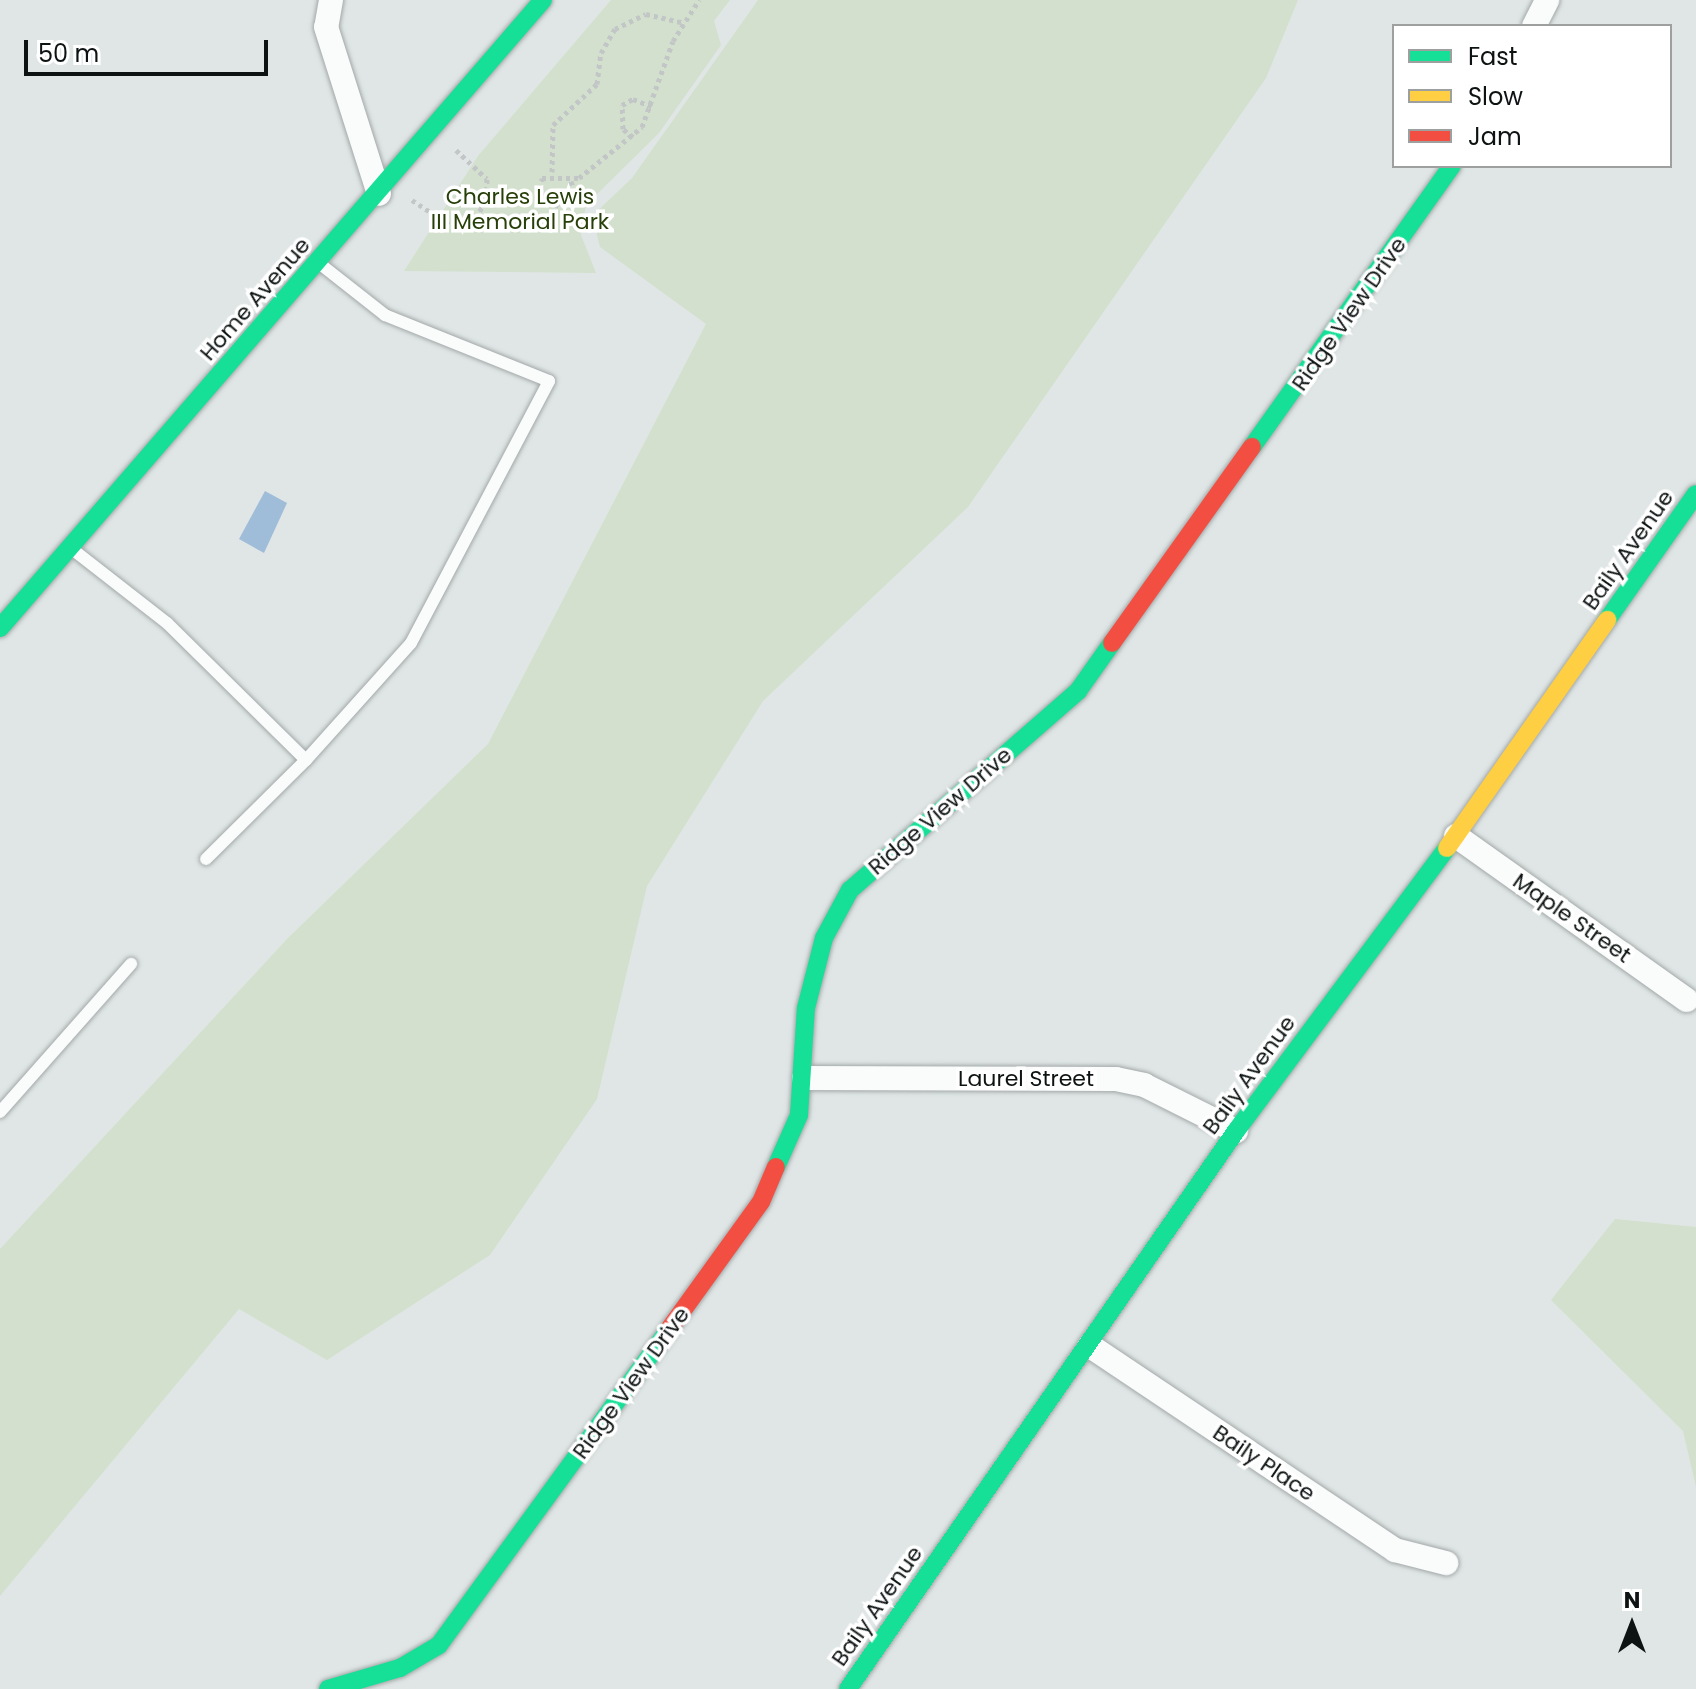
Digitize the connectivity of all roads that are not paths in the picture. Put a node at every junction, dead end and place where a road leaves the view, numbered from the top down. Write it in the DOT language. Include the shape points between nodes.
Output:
graph roads {
  1 [pos="331,0"];
  2 [pos="543,0"];
  3 [pos="1547,0"];
  4 [pos="1535,24"];
  5 [pos="1451,168"];
  6 [pos="384,188"];
  7 [pos="319,263"];
  8 [pos="1696,494"];
  9 [pos="70,547"];
  10 [pos="0,628"];
  11 [pos="306,760"];
  12 [pos="1456,836"];
  13 [pos="206,859"];
  14 [pos="131,964"];
  15 [pos="1687,1000"];
  16 [pos="804,1078"];
  17 [pos="0,1112"];
  18 [pos="1236,1131"];
  19 [pos="1090,1346"];
  20 [pos="1446,1563"];
  21 [pos="328,1689"];
  22 [pos="848,1689"];
  1 -- 6 [label="street" via="326,27"];
  2 -- 6 [label="street, Home Avenue"];
  3 -- 4 [label="street"];
  5 -- 16 [label="street, Ridge View Drive" via="1078,691 850,890 824,938 806,1008"];
  6 -- 7 [label="street, Home Avenue"];
  7 -- 9 [label="street, Home Avenue"];
  7 -- 11 [label="lane" via="385,315 549,381 411,643"];
  8 -- 12 [label="street, Baily Avenue"];
  9 -- 10 [label="street, Home Avenue"];
  9 -- 11 [label="lane" via="167,623"];
  11 -- 13 [label="lane"];
  12 -- 15 [label="street, Maple Street"];
  12 -- 18 [label="street, Baily Avenue"];
  14 -- 17 [label="lane"];
  16 -- 18 [label="street, Laurel Street" via="1116,1079 1144,1085"];
  16 -- 21 [label="street, Ridge View Drive" via="799,1115 761,1202 483,1589 439,1645 400,1668"];
  18 -- 19 [label="street, Baily Avenue"];
  19 -- 20 [label="street, Baily Place" via="1395,1550"];
  19 -- 22 [label="street, Baily Avenue"];
}
